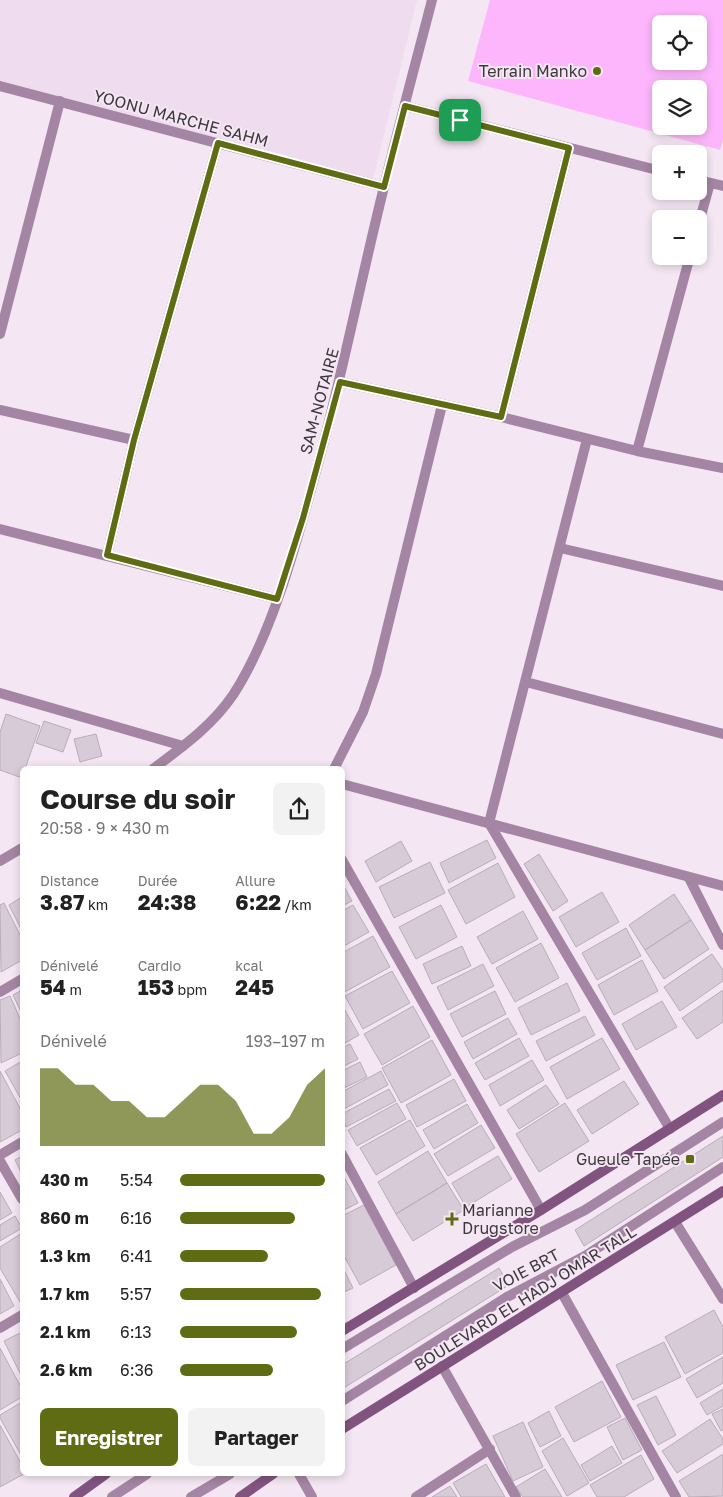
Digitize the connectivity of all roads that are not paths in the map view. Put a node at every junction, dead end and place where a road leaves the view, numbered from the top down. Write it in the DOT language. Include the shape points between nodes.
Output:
graph roads {
  1 [pos="432,0"];
  2 [pos="0,86"];
  3 [pos="60,101"];
  4 [pos="405,106"];
  5 [pos="218,143"];
  6 [pos="569,148"];
  7 [pos="652,168"];
  8 [pos="707,181"];
  9 [pos="710,182"];
  10 [pos="723,186"];
  11 [pos="384,187"];
  12 [pos="702,210"];
  13 [pos="688,265"];
  14 [pos="0,334"];
  15 [pos="340,382"];
  16 [pos="442,405"];
  17 [pos="0,410"];
  18 [pos="501,417"];
  19 [pos="587,439"];
  20 [pos="134,440"];
  21 [pos="637,451"];
  22 [pos="723,468"];
  23 [pos="0,530"];
  24 [pos="560,548"];
  25 [pos="107,555"];
  26 [pos="723,586"];
  27 [pos="277,599"];
  28 [pos="526,682"];
  29 [pos="0,693"];
  30 [pos="723,734"];
  31 [pos="183,746"];
  32 [pos="157,766"];
  33 [pos="336,766"];
  34 [pos="345,785"];
  35 [pos="489,823"];
  36 [pos="20,849"];
  37 [pos="0,860"];
  38 [pos="345,865"];
  39 [pos="689,878"];
  40 [pos="723,886"];
  41 [pos="723,945"];
  42 [pos="20,980"];
  43 [pos="0,992"];
  44 [pos="723,1095"];
  45 [pos="723,1122"];
  46 [pos="670,1129"];
  47 [pos="20,1143"];
  48 [pos="0,1155"];
  49 [pos="345,1160"];
  50 [pos="0,1161"];
  51 [pos="723,1166"];
  52 [pos="723,1191"];
  53 [pos="20,1196"];
  54 [pos="541,1210"];
  55 [pos="675,1222"];
  56 [pos="414,1288"];
  57 [pos="562,1293"];
  58 [pos="723,1299"];
  59 [pos="20,1316"];
  60 [pos="0,1328"];
  61 [pos="345,1329"];
  62 [pos="345,1347"];
  63 [pos="442,1366"];
  64 [pos="345,1399"];
  65 [pos="345,1427"];
  66 [pos="490,1450"];
  67 [pos="103,1476"];
  68 [pos="144,1476"];
  69 [pos="227,1476"];
  70 [pos="270,1476"];
  71 [pos="300,1476"];
  72 [pos="74,1497"];
  73 [pos="112,1497"];
  74 [pos="191,1497"];
  75 [pos="240,1497"];
  76 [pos="312,1497"];
  77 [pos="416,1497"];
  78 [pos="516,1497"];
  79 [pos="676,1497"];
  1 -- 4 [label="street, SAM-NOTAIRE"];
  2 -- 3 [label="street, YOONU MARCHE SAHM"];
  3 -- 5 [label="street, YOONU MARCHE SAHM"];
  3 -- 14 [label="street"];
  4 -- 6 [label="street"];
  4 -- 11 [label="street, SAM-NOTAIRE"];
  5 -- 11 [label="street, YOONU MARCHE SAHM"];
  5 -- 20 [label="street"];
  6 -- 7 [label="street"];
  6 -- 18 [label="street"];
  8 -- 9 [label="street"];
  9 -- 10 [label="street"];
  9 -- 12 [label="street"];
  11 -- 15 [label="street, SAM-NOTAIRE"];
  13 -- 21 [label="street"];
  15 -- 16 [label="street"];
  15 -- 27 [label="street, SAM-NOTAIRE"];
  16 -- 18 [label="street"];
  16 -- 33 [label="street" via="376,674 356,728"];
  17 -- 20 [label="street"];
  18 -- 19 [label="street"];
  19 -- 21 [label="street"];
  19 -- 24 [label="street"];
  20 -- 25 [label="street"];
  21 -- 22 [label="street"];
  23 -- 25 [label="street"];
  24 -- 26 [label="street"];
  24 -- 28 [label="street"];
  25 -- 27 [label="street"];
  27 -- 31 [label="street, SAM-NOTAIRE" via="232,695 206,728"];
  28 -- 30 [label="street"];
  28 -- 35 [label="street"];
  29 -- 31 [label="street"];
  31 -- 32 [label="street, SAM-NOTAIRE"];
  34 -- 35 [label="street"];
  35 -- 39 [label="street"];
  35 -- 46 [label="street"];
  36 -- 37 [label="street"];
  38 -- 54 [label="street"];
  39 -- 40 [label="street"];
  39 -- 41 [label="street"];
  42 -- 43 [label="street"];
  44 -- 46 [label="main road"];
  45 -- 62 [label="street, VOIE BRT" via="585,1210 512,1247"];
  46 -- 54 [label="main road"];
  47 -- 48 [label="street"];
  49 -- 56 [label="street"];
  50 -- 53 [label="street"];
  51 -- 64 [label="street, VOIE BRT" via="585,1256 506,1297"];
  52 -- 55 [label="main road, BOULEVARD EL HADJ OMAR TALL"];
  54 -- 56 [label="main road"];
  55 -- 57 [label="main road, BOULEVARD EL HADJ OMAR TALL"];
  55 -- 58 [label="street"];
  56 -- 61 [label="main road"];
  57 -- 63 [label="main road, BOULEVARD EL HADJ OMAR TALL"];
  57 -- 79 [label="street"];
  59 -- 60 [label="street"];
  63 -- 65 [label="main road, BOULEVARD EL HADJ OMAR TALL"];
  63 -- 66 [label="street"];
  66 -- 77 [label="street"];
  66 -- 78 [label="street"];
  67 -- 72 [label="main road"];
  68 -- 73 [label="street"];
  69 -- 74 [label="street"];
  70 -- 75 [label="main road"];
  71 -- 76 [label="street"];
}
